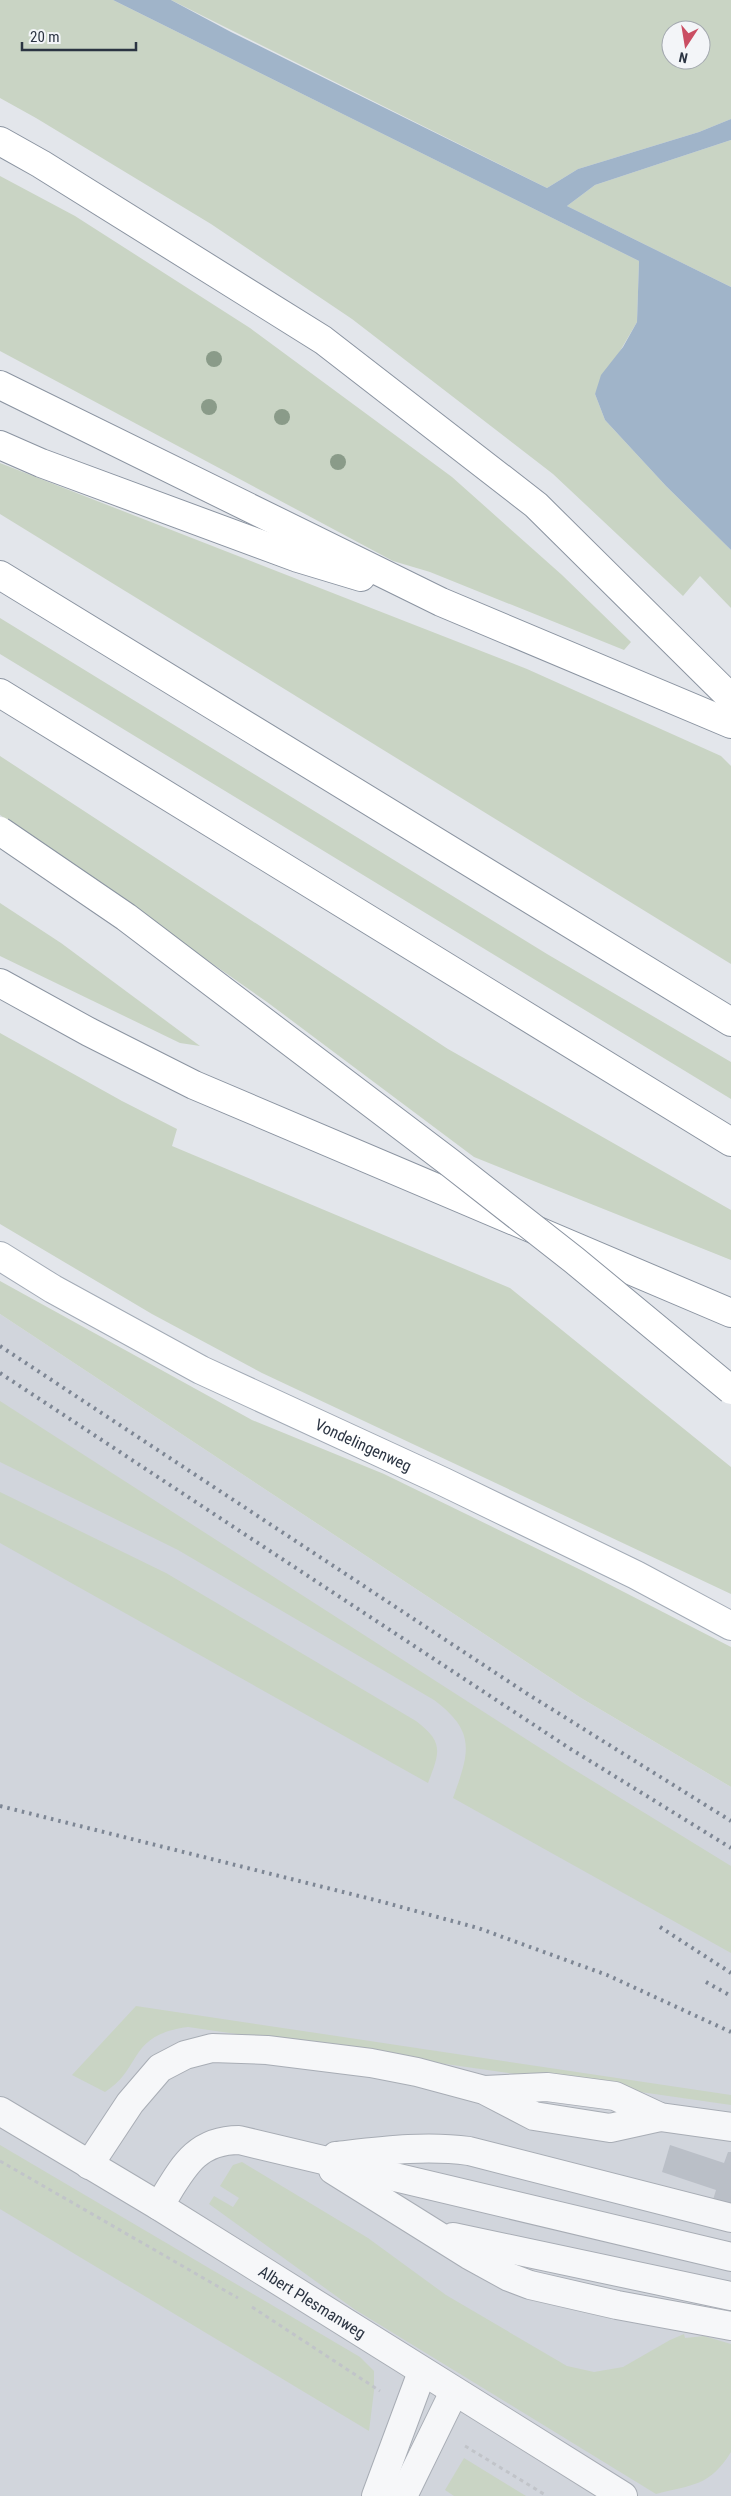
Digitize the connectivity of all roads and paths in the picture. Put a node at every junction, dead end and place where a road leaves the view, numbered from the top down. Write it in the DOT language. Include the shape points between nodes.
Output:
graph roads {
  1 [pos="0,141"];
  2 [pos="0,146"];
  3 [pos="41,164"];
  4 [pos="0,385"];
  5 [pos="0,445"];
  6 [pos="0,575"];
  7 [pos="441,602"];
  8 [pos="0,693"];
  9 [pos="731,698"];
  10 [pos="731,724"];
  11 [pos="0,831"];
  12 [pos="0,983"];
  13 [pos="731,1022"];
  14 [pos="731,1142"];
  15 [pos="0,1256"];
  16 [pos="731,1313"];
  17 [pos="731,1390"];
  18 [pos="731,1626"];
  19 [pos="0,2111"];
  20 [pos="731,2127"];
  21 [pos="315,2158"];
  22 [pos="0,2161"];
  23 [pos="89,2165"];
  24 [pos="159,2206"];
  25 [pos="731,2218"];
  26 [pos="432,2232"];
  27 [pos="731,2257"];
  28 [pos="731,2296"];
  29 [pos="242,2300"];
  30 [pos="731,2326"];
  31 [pos="422,2372"];
  32 [pos="454,2392"];
  33 [pos="376,2496"];
  34 [pos="403,2496"];
  35 [pos="623,2496"];
  1 -- 3 [label="main road"];
  2 -- 3 [label="main road"];
  3 -- 9 [label="main road" via="323,340 536,504"];
  4 -- 7 [label="main road"];
  5 -- 7 [label="main road" via="298,558"];
  6 -- 13 [label="main road"];
  7 -- 10 [label="main road"];
  8 -- 14 [label="main road"];
  11 -- 17 [label="main road, bridge" via="126,917 441,1156 574,1260"];
  12 -- 16 [label="main road" via="88,1032 194,1084"];
  15 -- 18 [label="main road, Vondelingenweg" via="61,1294 201,1370 619,1567"];
  19 -- 23 [label="street, Albert Plesmanweg"];
  20 -- 23 [label="street" via="660,2117 615,2096 548,2087 484,2090 371,2063 267,2050 212,2048 185,2055 160,2068 130,2103"];
  21 -- 24 [label="street" via="239,2140 221,2140 202,2148 185,2165"];
  21 -- 25 [label="street" via="444,2147"];
  21 -- 26 [label="street"];
  21 -- 27 [label="street"];
  22 -- 29 [label="path"];
  23 -- 24 [label="street, Albert Plesmanweg"];
  24 -- 31 [label="street, Albert Plesmanweg"];
  26 -- 28 [label="street"];
  26 -- 30 [label="street" via="494,2270 530,2285"];
  31 -- 32 [label="street, Albert Plesmanweg"];
  31 -- 33 [label="street"];
  32 -- 34 [label="street"];
  32 -- 35 [label="street, Albert Plesmanweg"];
}
